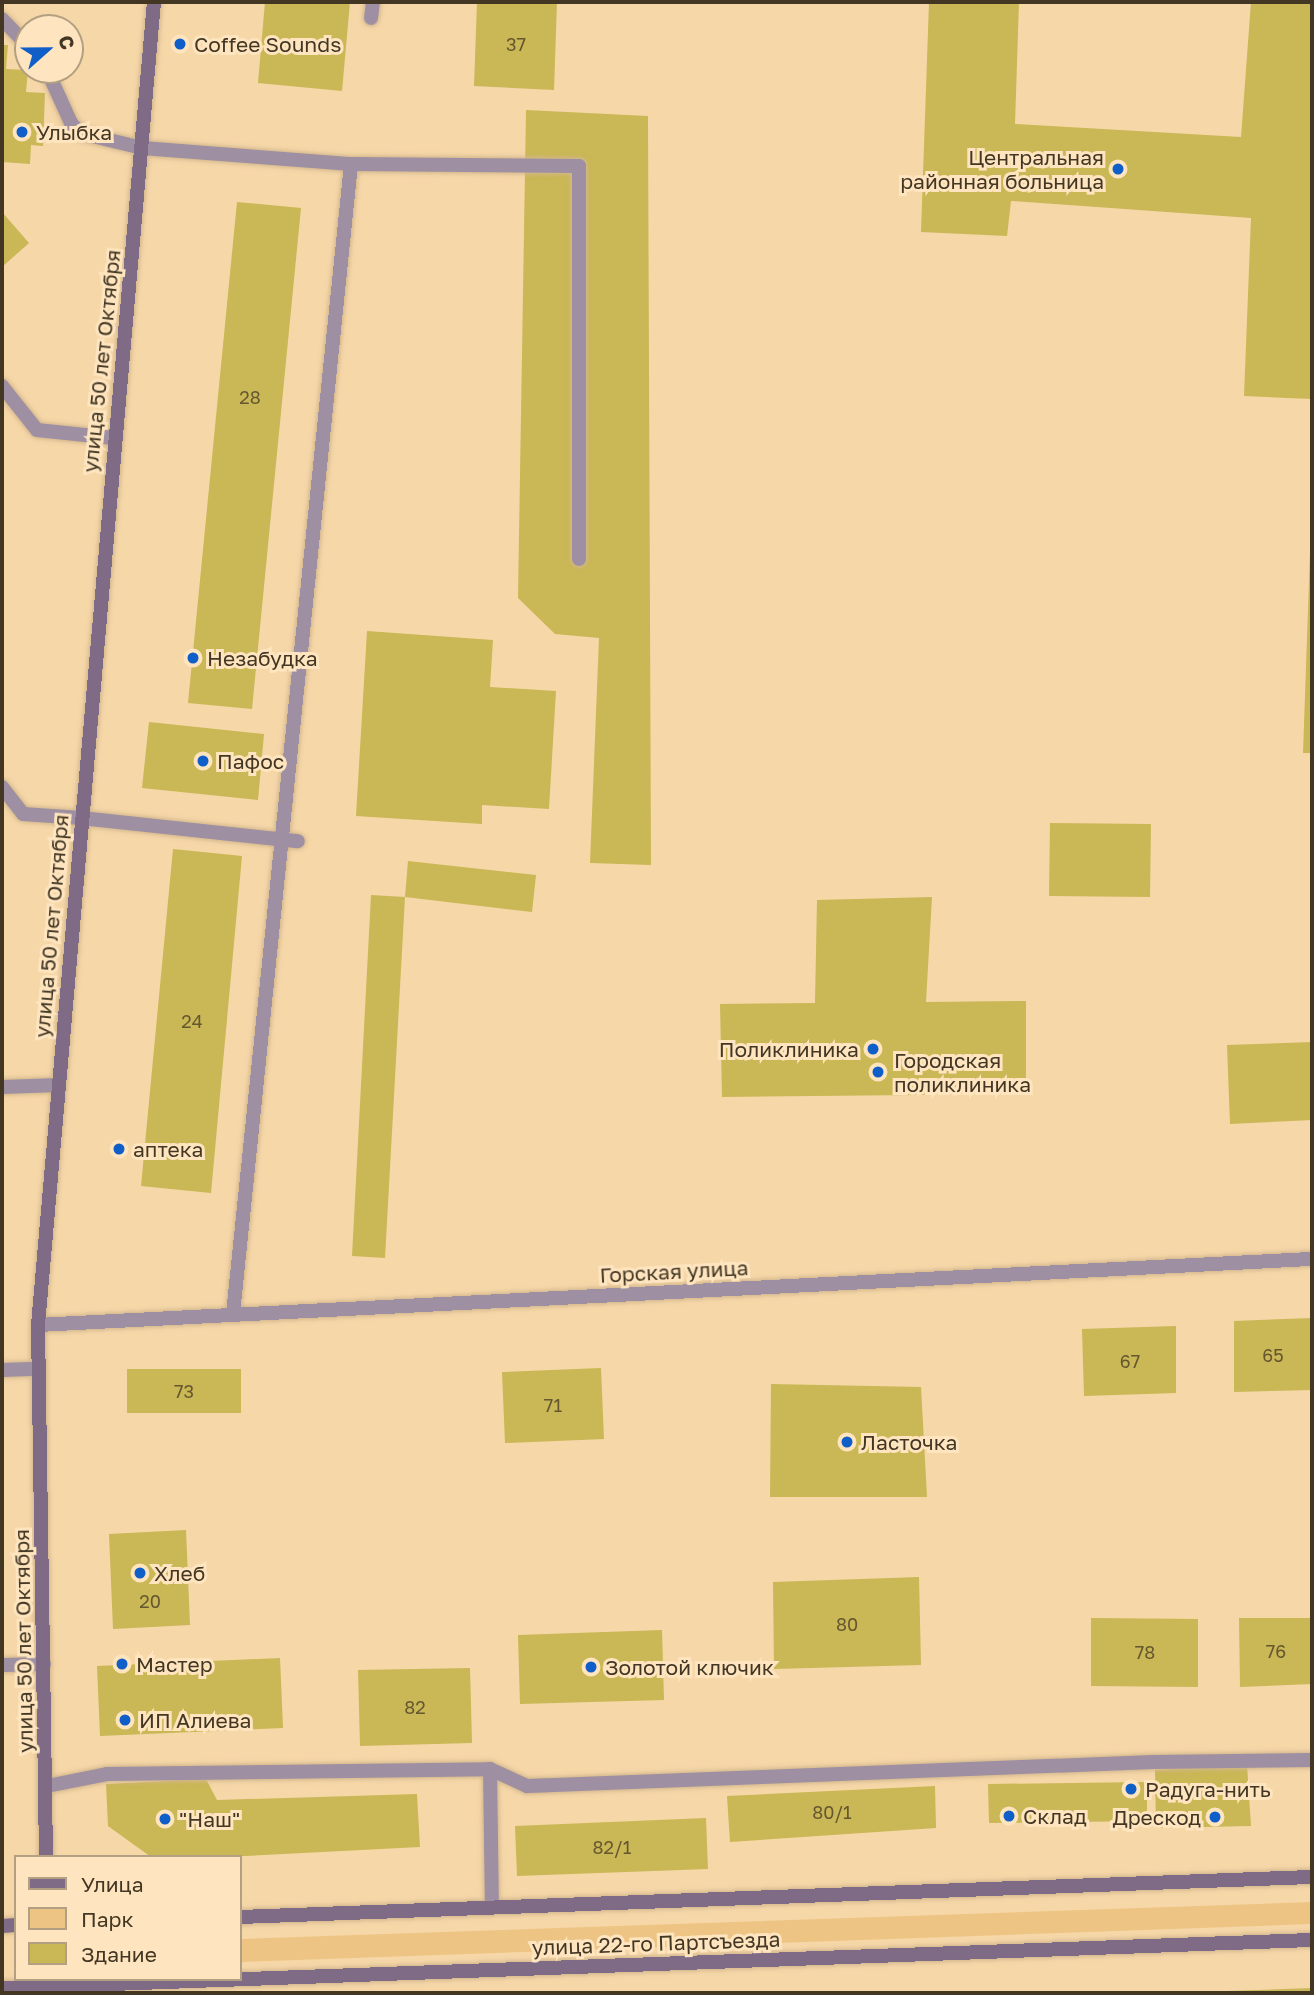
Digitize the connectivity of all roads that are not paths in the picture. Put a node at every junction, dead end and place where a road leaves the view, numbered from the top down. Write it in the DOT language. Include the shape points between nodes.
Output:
graph roads {
  1 [pos="153,2"];
  2 [pos="373,2"];
  3 [pos="371,18"];
  4 [pos="53,84"];
  5 [pos="142,148"];
  6 [pos="351,164"];
  7 [pos="2,386"];
  8 [pos="114,438"];
  9 [pos="579,559"];
  10 [pos="2,787"];
  11 [pos="81,818"];
  12 [pos="291,840"];
  13 [pos="58,1085"];
  14 [pos="2,1087"];
  15 [pos="1312,1259"];
  16 [pos="233,1314"];
  17 [pos="38,1325"];
  18 [pos="38,1368"];
  19 [pos="2,1370"];
  20 [pos="44,1664"];
  21 [pos="2,1665"];
  22 [pos="1312,1760"];
  23 [pos="491,1769"];
  24 [pos="47,1786"];
  25 [pos="46,1855"];
  26 [pos="1312,1877"];
  27 [pos="492,1907"];
  28 [pos="242,1917"];
  29 [pos="1312,1940"];
  30 [pos="242,1979"];
  31 [pos="189,1981"];
  32 [pos="52,1986"];
  33 [pos="2,1988"];
  1 -- 5 [label="main road, улица 50 лет Октября"];
  2 -- 3 [label="street"];
  4 -- 5 [label="street" via="80,133"];
  5 -- 6 [label="street"];
  5 -- 8 [label="main road, улица 50 лет Октября"];
  6 -- 9 [label="street" via="579,166"];
  6 -- 12 [label="street"];
  7 -- 8 [label="street" via="37,430"];
  8 -- 11 [label="main road, улица 50 лет Октября"];
  10 -- 11 [label="street" via="23,814"];
  11 -- 12 [label="street"];
  11 -- 13 [label="main road, улица 50 лет Октября"];
  12 -- 16 [label="street"];
  13 -- 14 [label="street"];
  13 -- 17 [label="main road, улица 50 лет Октября"];
  15 -- 16 [label="street, Горская улица"];
  16 -- 17 [label="street, Горская улица"];
  17 -- 18 [label="main road, улица 50 лет Октября"];
  18 -- 19 [label="street"];
  18 -- 20 [label="main road, улица 50 лет Октября"];
  20 -- 21 [label="street"];
  20 -- 24 [label="main road, улица 50 лет Октября"];
  22 -- 23 [label="street" via="527,1786"];
  23 -- 24 [label="street" via="107,1774"];
  23 -- 27 [label="street"];
  24 -- 25 [label="main road, улица 50 лет Октября"];
  26 -- 27 [label="main road, улица 22-го Партсъезда"];
  27 -- 28 [label="main road, улица 22-го Партсъезда"];
  29 -- 30 [label="main road, улица 22-го Партсъезда"];
  31 -- 32 [label="main road, улица 22-го Партсъезда"];
  32 -- 33 [label="main road, улица 22-го Партсъезда"];
}
